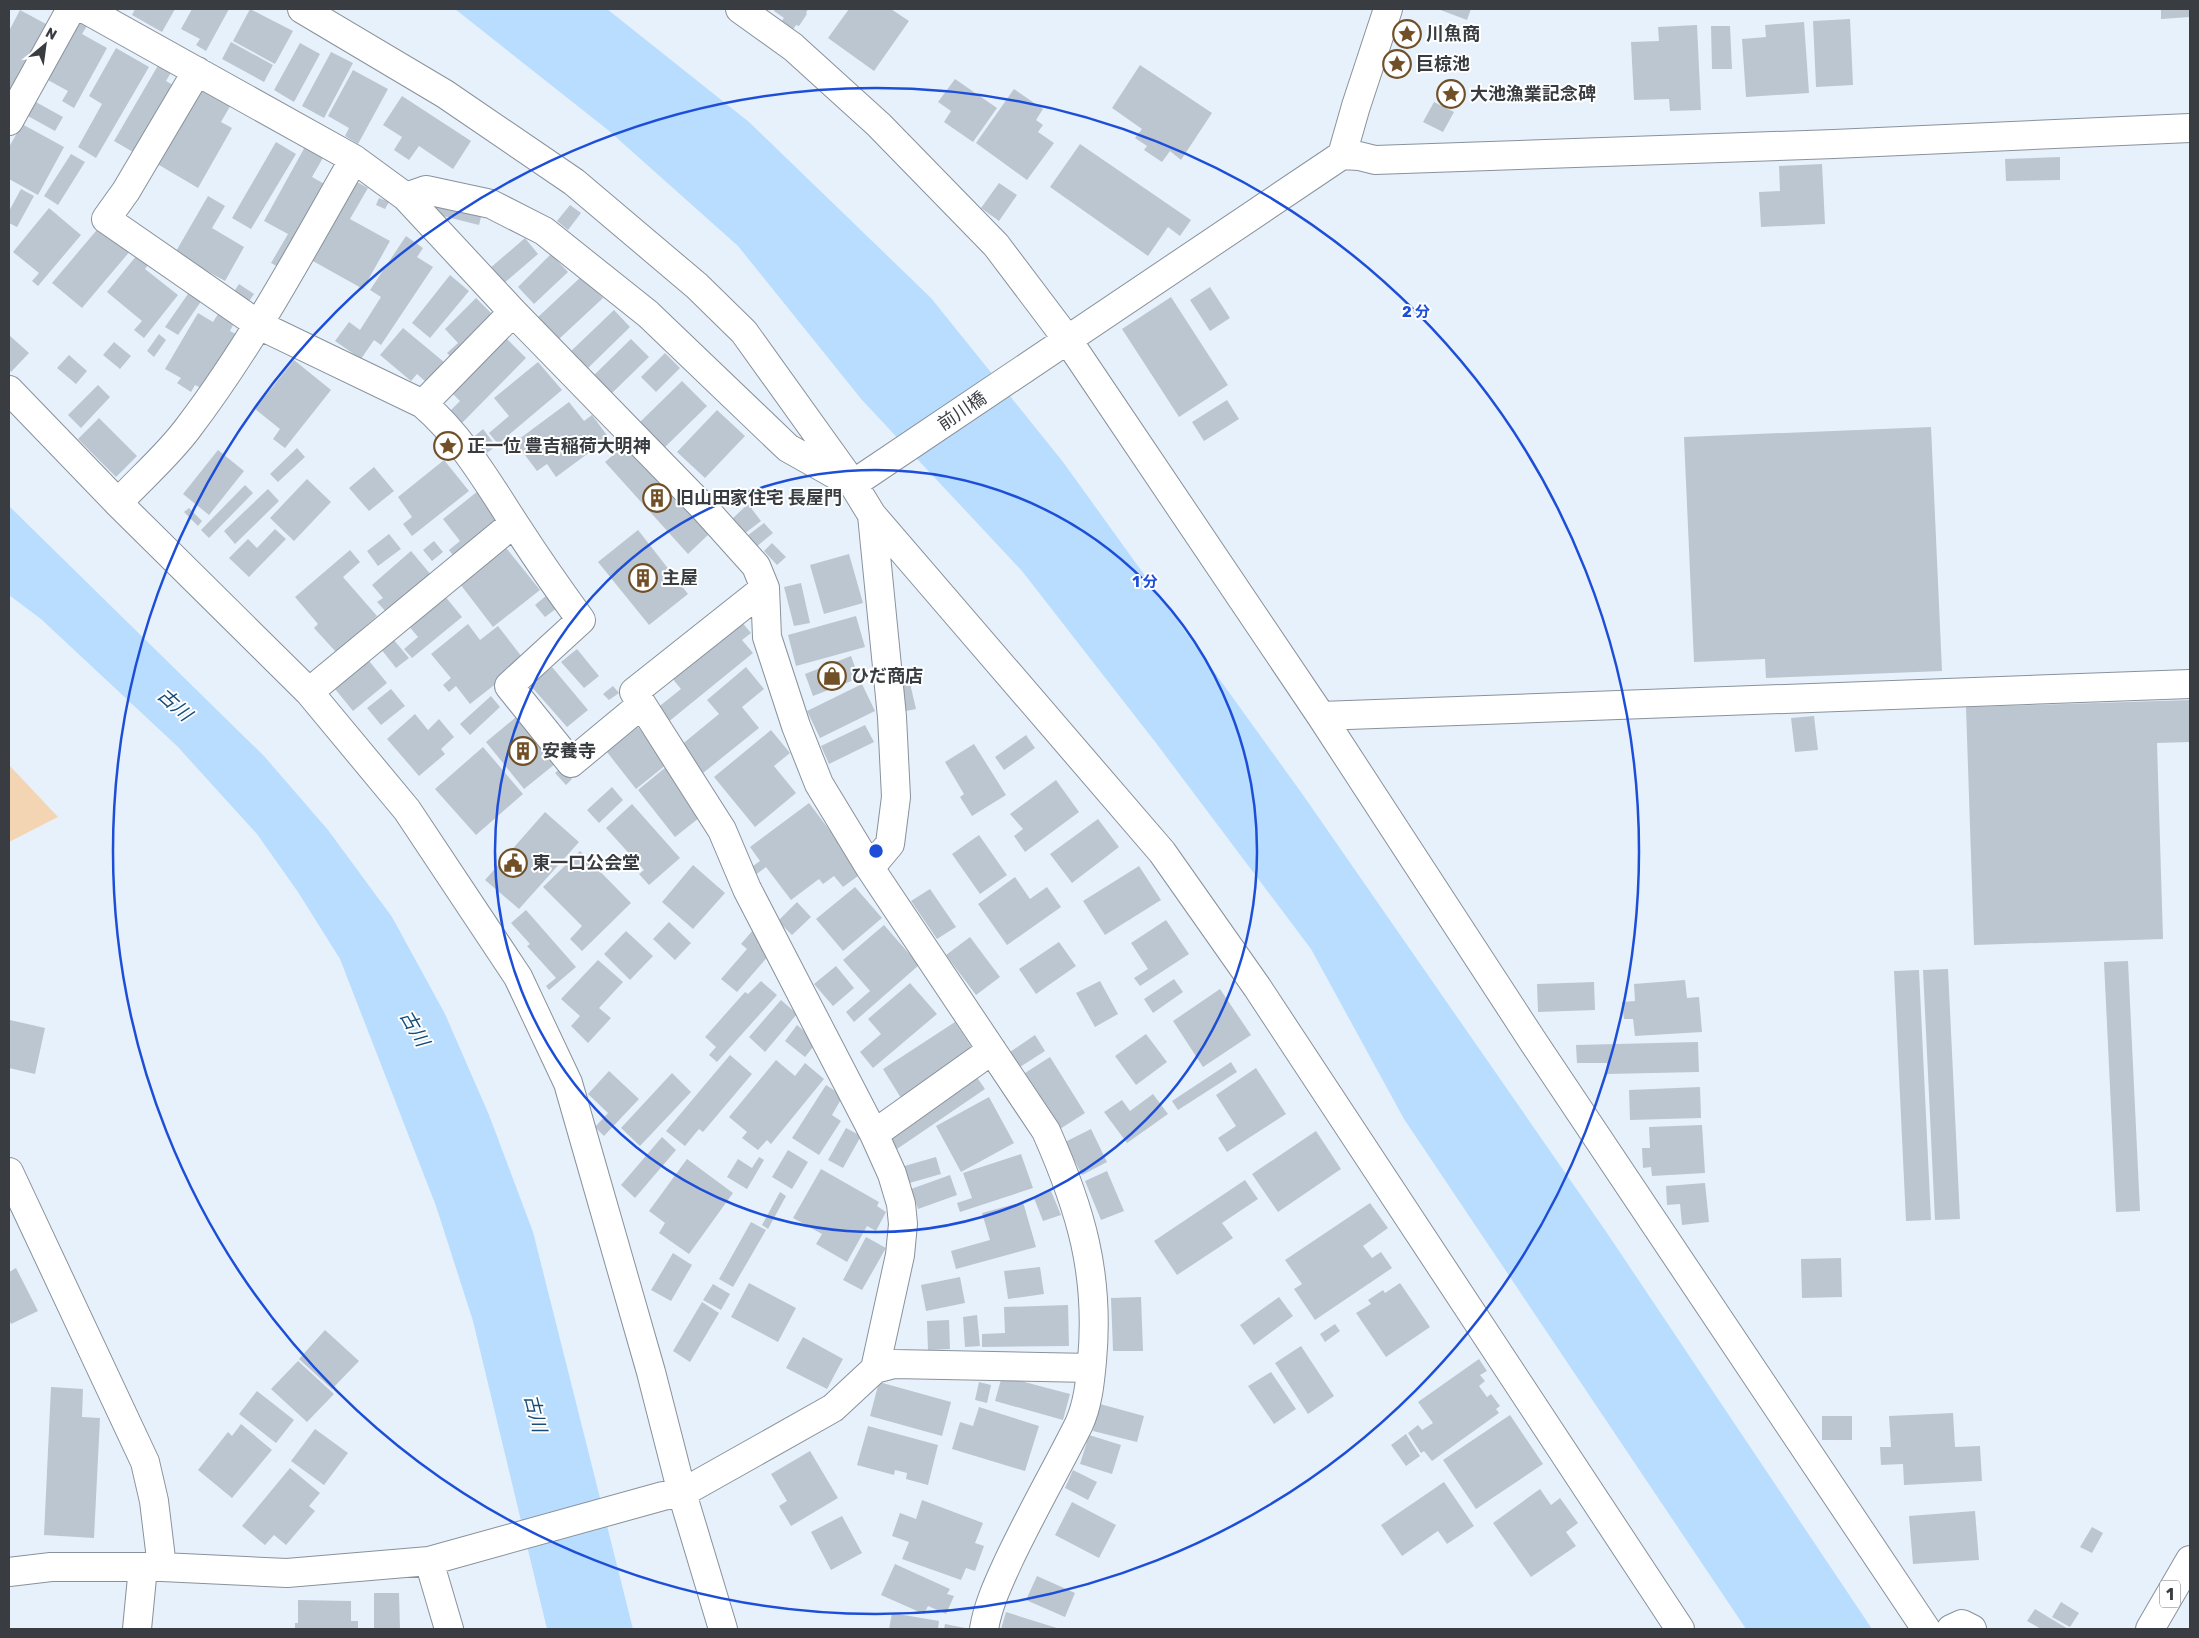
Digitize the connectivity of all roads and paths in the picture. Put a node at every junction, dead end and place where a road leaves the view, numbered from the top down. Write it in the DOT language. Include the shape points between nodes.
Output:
graph roads {
  1 [pos="71,9"];
  2 [pos="85,9"];
  3 [pos="302,9"];
  4 [pos="740,9"];
  5 [pos="1388,9"];
  6 [pos="197,71"];
  7 [pos="9,121"];
  8 [pos="2190,128"];
  9 [pos="1342,155"];
  10 [pos="354,159"];
  11 [pos="406,197"];
  12 [pos="513,312"];
  13 [pos="259,325"];
  14 [pos="1059,345"];
  15 [pos="9,390"];
  16 [pos="423,404"];
  17 [pos="863,477"];
  18 [pos="118,503"];
  19 [pos="872,516"];
  20 [pos="514,523"];
  21 [pos="765,588"];
  22 [pos="2190,684"];
  23 [pos="309,692"];
  24 [pos="637,699"];
  25 [pos="1322,716"];
  26 [pos="870,868"];
  27 [pos="992,1050"];
  28 [pos="874,1134"];
  29 [pos="9,1172"];
  30 [pos="1091,1368"];
  31 [pos="875,1369"];
  32 [pos="672,1495"];
  33 [pos="438,1558"];
  34 [pos="2190,1560"];
  35 [pos="152,1567"];
  36 [pos="9,1572"];
  37 [pos="137,1629"];
  38 [pos="449,1629"];
  39 [pos="723,1629"];
  40 [pos="984,1629"];
  41 [pos="1680,1629"];
  42 [pos="1926,1629"];
  43 [pos="1951,1629"];
  44 [pos="1972,1629"];
  45 [pos="2150,1629"];
  1 -- 7 [label="main road"];
  2 -- 6 [label="main road"];
  3 -- 17 [label="main road" via="445,94 574,182 697,286 744,332"];
  4 -- 14 [label="main road" via="793,47 879,125 996,245"];
  5 -- 9 [label="main road"];
  6 -- 10 [label="main road"];
  6 -- 13 [label="main road" via="106,219"];
  8 -- 9 [label="main road" via="1376,160"];
  9 -- 14 [label="main road, 前川橋"];
  10 -- 11 [label="main road"];
  10 -- 13 [label="main road"];
  11 -- 12 [label="main road"];
  11 -- 17 [label="main road" via="426,190 491,204 544,231 648,314 788,448"];
  12 -- 16 [label="main road"];
  12 -- 21 [label="main road" via="703,507 756,566"];
  13 -- 16 [label="main road"];
  13 -- 18 [label="main road" via="188,429"];
  14 -- 17 [label="main road, 前川橋"];
  14 -- 25 [label="main road"];
  15 -- 18 [label="main road"];
  16 -- 20 [label="main road" via="477,464"];
  17 -- 19 [label="main road"];
  18 -- 23 [label="main road"];
  19 -- 26 [label="main road" via="892,717 896,797 890,844"];
  19 -- 41 [label="main road" via="1162,852 1257,986"];
  20 -- 23 [label="main road"];
  20 -- 24 [label="main road" via="581,620 509,686 571,763"];
  21 -- 24 [label="main road"];
  21 -- 26 [label="main road" via="767,637 796,726 819,784"];
  22 -- 25 [label="main road"];
  23 -- 32 [label="main road" via="407,810 518,977 535,1010 568,1083 651,1372"];
  24 -- 28 [label="main road" via="722,830 747,889"];
  25 -- 42 [label="main road" via="1534,1043"];
  26 -- 27 [label="main road"];
  27 -- 28 [label="main road"];
  27 -- 30 [label="main road" via="1046,1131 1077,1209 1088,1249 1093,1285 1095,1329"];
  28 -- 31 [label="main road" via="894,1182 903,1224 900,1255"];
  29 -- 35 [label="main road" via="145,1462 154,1501"];
  30 -- 31 [label="main road" via="894,1364"];
  30 -- 40 [label="main road" via="1089,1393 1080,1421 1022,1532 988,1607"];
  31 -- 32 [label="main road" via="833,1408"];
  32 -- 33 [label="main road"];
  32 -- 39 [label="main road"];
  33 -- 35 [label="main road" via="287,1572"];
  33 -- 38 [label="main road"];
  34 -- 45 [label="main road, 1"];
  35 -- 36 [label="main road" via="51,1567"];
  35 -- 37 [label="main road"];
  43 -- 44 [label="main road" via="1962,1624"];
}
